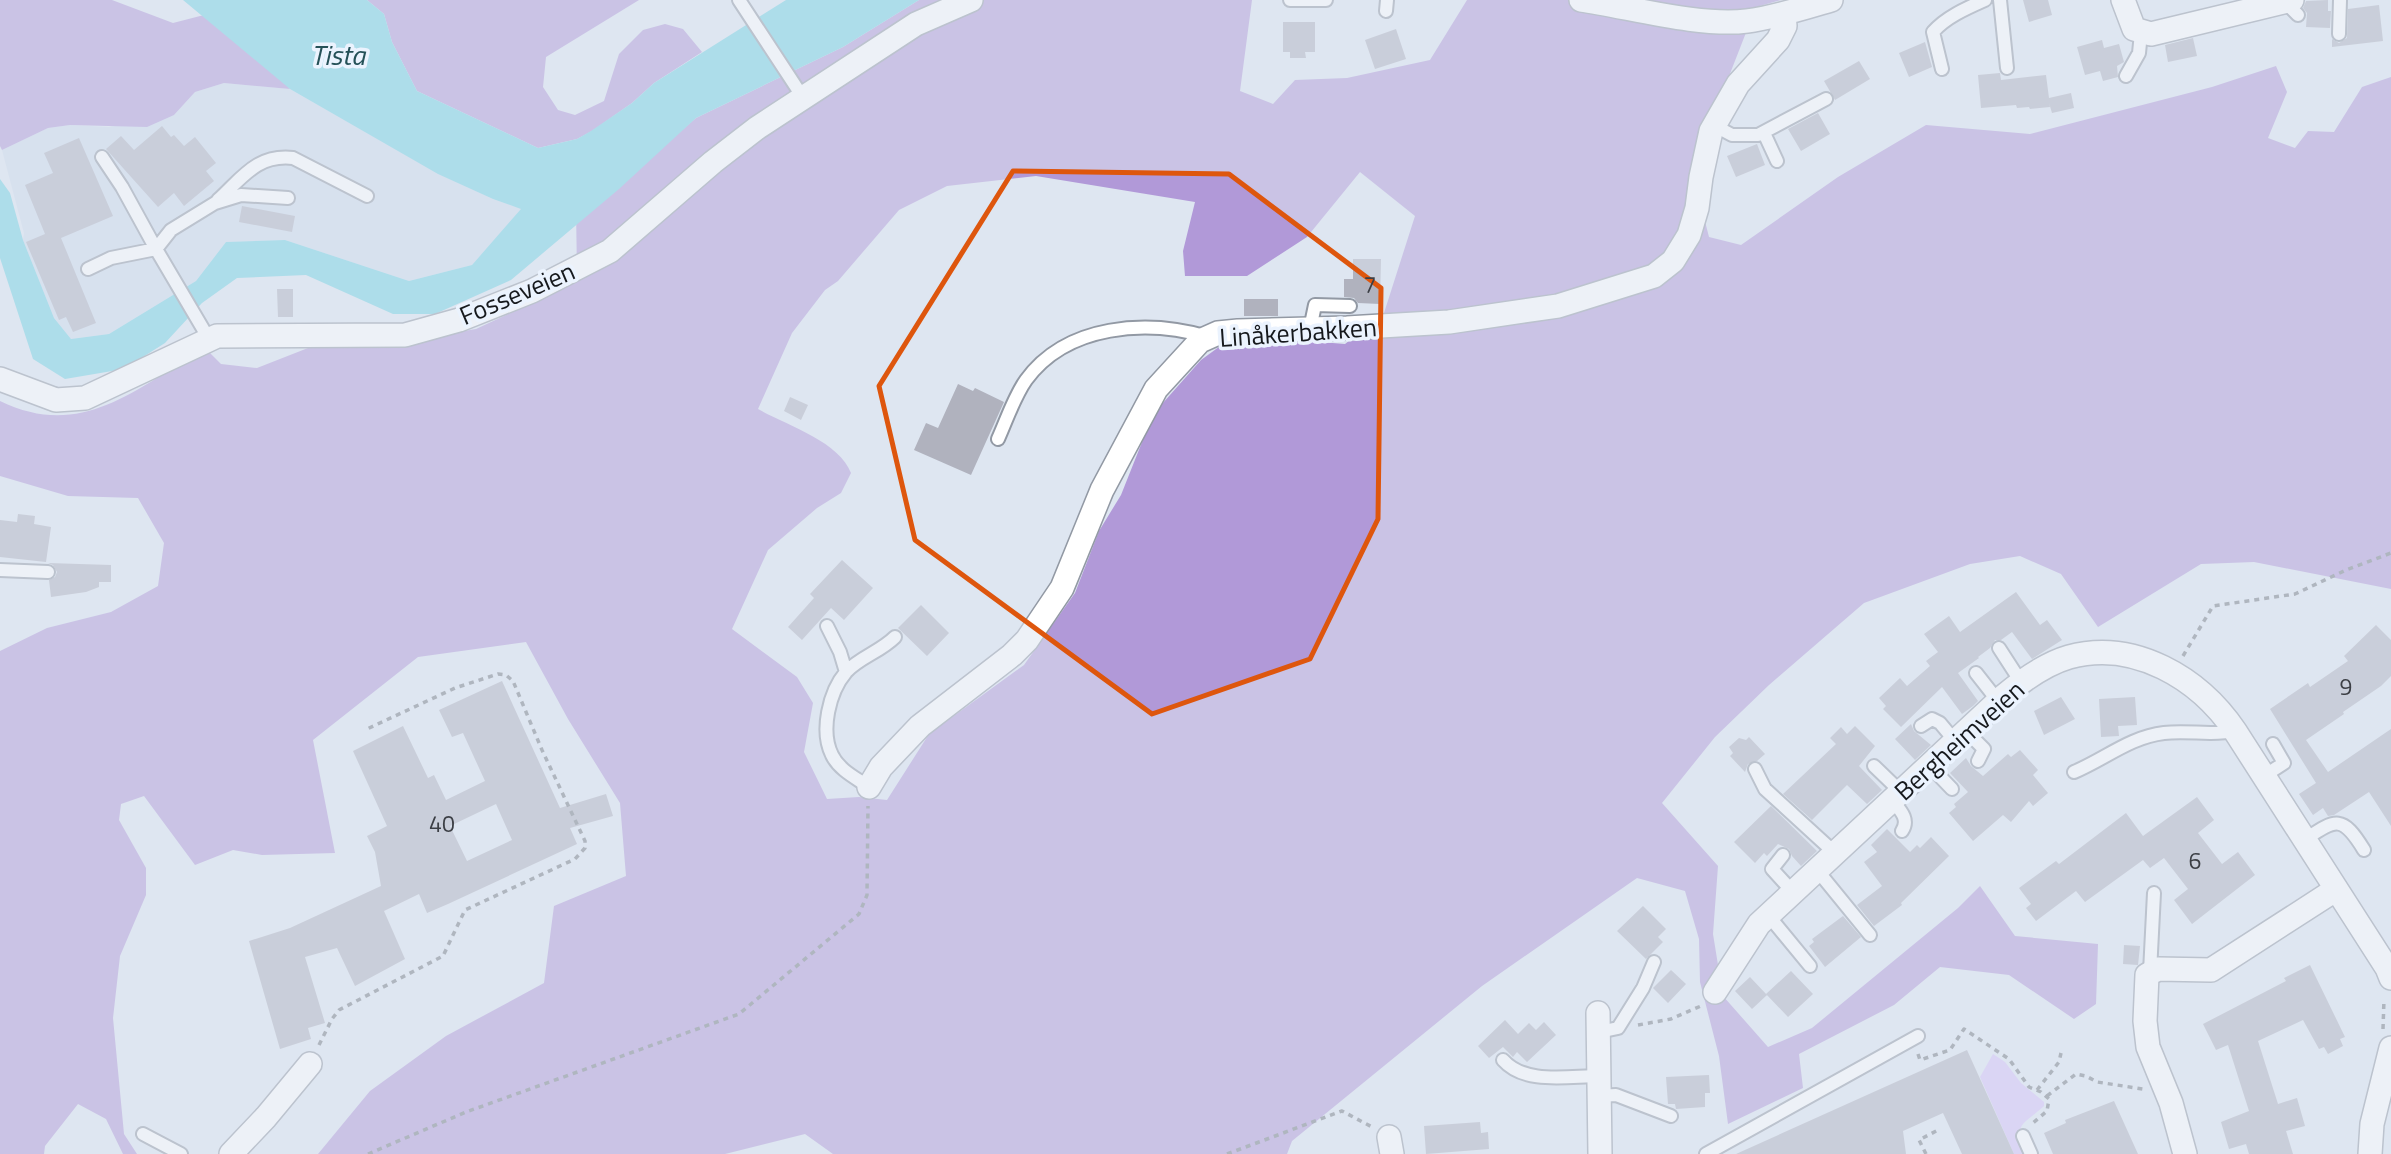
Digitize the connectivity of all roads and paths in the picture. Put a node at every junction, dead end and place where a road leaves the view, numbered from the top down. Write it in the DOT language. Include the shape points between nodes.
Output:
graph roads {
  1 [pos="739,0"];
  2 [pos="971,0"];
  3 [pos="1326,0"];
  4 [pos="1581,0"];
  5 [pos="1831,0"];
  6 [pos="1985,0"];
  7 [pos="2000,0"];
  8 [pos="2123,0"];
  9 [pos="2340,0"];
  10 [pos="1290,1"];
  11 [pos="2287,4"];
  12 [pos="1784,13"];
  13 [pos="2141,33"];
  14 [pos="2339,34"];
  15 [pos="2007,68"];
  16 [pos="1942,69"];
  17 [pos="2126,76"];
  18 [pos="798,90"];
  19 [pos="1826,99"];
  20 [pos="1714,126"];
  21 [pos="1763,133"];
  22 [pos="102,157"];
  23 [pos="1777,161"];
  24 [pos="367,196"];
  25 [pos="288,198"];
  26 [pos="215,203"];
  27 [pos="156,249"];
  28 [pos="88,269"];
  29 [pos="1350,306"];
  30 [pos="1310,329"];
  31 [pos="1209,337"];
  32 [pos="209,340"];
  33 [pos="0,379"];
  34 [pos="998,439"];
  35 [pos="2391,553"];
  36 [pos="0,570"];
  37 [pos="48,572"];
  38 [pos="828,626"];
  39 [pos="895,637"];
  40 [pos="1999,648"];
  41 [pos="846,672"];
  42 [pos="1976,673"];
  43 [pos="2173,673"];
  44 [pos="2021,682"];
  45 [pos="1998,701"];
  46 [pos="1921,726"];
  47 [pos="367,729"];
  48 [pos="2235,731"];
  49 [pos="1961,736"];
  50 [pos="2273,744"];
  51 [pos="1978,761"];
  52 [pos="1929,765"];
  53 [pos="1874,766"];
  54 [pos="1755,769"];
  55 [pos="2074,772"];
  56 [pos="2264,776"];
  57 [pos="869,787"];
  58 [pos="1952,789"];
  59 [pos="1897,796"];
  60 [pos="1902,831"];
  61 [pos="2304,840"];
  62 [pos="2364,850"];
  63 [pos="1835,853"];
  64 [pos="1783,855"];
  65 [pos="1817,870"];
  66 [pos="2335,890"];
  67 [pos="1793,892"];
  68 [pos="2154,893"];
  69 [pos="1768,915"];
  70 [pos="1870,935"];
  71 [pos="1654,962"];
  72 [pos="1810,966"];
  73 [pos="2150,972"];
  74 [pos="2387,986"];
  75 [pos="1715,992"];
  76 [pos="1605,1024"];
  77 [pos="1915,1038"];
  78 [pos="2387,1040"];
  79 [pos="2061,1053"];
  80 [pos="1503,1060"];
  81 [pos="310,1064"];
  82 [pos="1599,1086"];
  83 [pos="2038,1090"];
  84 [pos="2166,1093"];
  85 [pos="2047,1096"];
  86 [pos="1671,1116"];
  87 [pos="1940,1129"];
  88 [pos="143,1134"];
  89 [pos="2023,1136"];
  90 [pos="1390,1145"];
  91 [pos="181,1154"];
  92 [pos="231,1154"];
  93 [pos="368,1154"];
  94 [pos="1227,1154"];
  95 [pos="1600,1154"];
  96 [pos="1706,1154"];
  97 [pos="1926,1154"];
  98 [pos="2031,1154"];
  99 [pos="2185,1154"];
  100 [pos="2370,1154"];
  1 -- 18 [label="lane"];
  2 -- 18 [label="street, Fosseveien" via="916,24"];
  3 -- 10 [label="lane"];
  4 -- 12 [label="street" via="1695,19 1745,21"];
  5 -- 12 [label="street"];
  6 -- 16 [label="lane" via="1933,32"];
  7 -- 15 [label="lane"];
  8 -- 13 [label="street" via="2131,24"];
  9 -- 14 [label="lane"];
  11 -- 13 [label="street"];
  12 -- 20 [label="street, Linåkerbakken" via="1785,26 1778,40 1738,84"];
  13 -- 17 [label="lane" via="2138,53"];
  18 -- 32 [label="street, Fosseveien" via="610,251 532,291 459,320 405,335 217,336"];
  19 -- 21 [label="lane"];
  20 -- 21 [label="lane" via="1732,135"];
  20 -- 30 [label="street, Linåkerbakken" via="1689,235 1673,261 1654,276 1558,306 1449,322"];
  21 -- 23 [label="lane"];
  22 -- 27 [label="lane"];
  24 -- 26 [label="lane" via="293,158 280,156 261,161"];
  25 -- 26 [label="lane" via="241,195"];
  26 -- 27 [label="lane" via="171,230"];
  27 -- 28 [label="lane" via="111,258"];
  27 -- 32 [label="lane"];
  29 -- 30 [label="lane" via="1315,305"];
  30 -- 31 [label="street, Linåkerbakken" via="1238,331"];
  31 -- 34 [label="lane" via="1139,327 1096,332 1068,345 1046,357 1026,380"];
  31 -- 57 [label="street, Linåkerbakken" via="1156,389 1102,490 1062,588 1027,640 920,726 881,767"];
  32 -- 33 [label="street, Fosseveien" via="85,398 56,400"];
  35 -- 43 [label="path" via="2295,594 2213,606"];
  36 -- 37 [label="lane"];
  38 -- 41 [label="lane"];
  39 -- 41 [label="lane"];
  40 -- 44 [label="lane"];
  41 -- 57 [label="lane" via="828,710 827,739 841,768"];
  42 -- 45 [label="lane"];
  43 -- 44 [label="street, Bergheimveien" via="2146,659 2090,654 2053,663"];
  43 -- 48 [label="street, Bergheimveien" via="2210,701"];
  44 -- 45 [label="street, Bergheimveien"];
  45 -- 49 [label="street, Bergheimveien"];
  46 -- 49 [label="lane" via="1932,719"];
  47 -- 81 [label="path" via="455,688 506,675 513,681 585,848 575,859 465,910 443,956 339,1010"];
  48 -- 55 [label="lane" via="2162,733 2135,740"];
  48 -- 56 [label="street, Bergheimveien"];
  49 -- 51 [label="lane" via="1984,749"];
  49 -- 52 [label="street, Bergheimveien"];
  50 -- 56 [label="lane" via="2284,763"];
  52 -- 58 [label="lane"];
  52 -- 59 [label="street, Bergheimveien"];
  53 -- 59 [label="lane"];
  54 -- 63 [label="lane" via="1765,789"];
  56 -- 61 [label="street, Bergheimveien"];
  57 -- 93 [label="path" via="867,895 859,914 739,1014 466,1112"];
  59 -- 60 [label="lane" via="1905,818"];
  59 -- 63 [label="street, Bergheimveien"];
  61 -- 62 [label="lane" via="2328,824 2341,824 2352,831"];
  61 -- 66 [label="street, Bergheimveien"];
  63 -- 65 [label="street, Bergheimveien"];
  64 -- 67 [label="lane" via="1772,869"];
  65 -- 67 [label="street, Bergheimveien"];
  65 -- 70 [label="lane"];
  66 -- 73 [label="street" via="2211,970"];
  66 -- 74 [label="street, Bergheimveien" via="2381,959"];
  67 -- 69 [label="street, Bergheimveien"];
  68 -- 73 [label="lane"];
  69 -- 72 [label="lane"];
  69 -- 75 [label="street, Bergheimveien" via="1734,976"];
  71 -- 76 [label="lane" via="1643,988"];
  73 -- 84 [label="street" via="2146,1036"];
  74 -- 78 [label="path"];
  75 -- 76 [label="path" via="1685,1015 1664,1021"];
  76 -- 82 [label="street"];
  77 -- 83 [label="path" via="1920,1060 1950,1050 1964,1029 2009,1059 2029,1087"];
  77 -- 96 [label="lane"];
  78 -- 100 [label="street"];
  79 -- 83 [label="path"];
  80 -- 82 [label="lane" via="1531,1077"];
  81 -- 92 [label="street"];
  82 -- 86 [label="lane"];
  82 -- 95 [label="street"];
  83 -- 85 [label="path"];
  84 -- 85 [label="path" via="2097,1082 2080,1073"];
  84 -- 99 [label="street"];
  85 -- 89 [label="path" via="2047,1111"];
  87 -- 97 [label="path" via="1919,1140"];
  88 -- 91 [label="lane"];
  89 -- 98 [label="lane"];
  90 -- 94 [label="path" via="1342,1111"];
}
